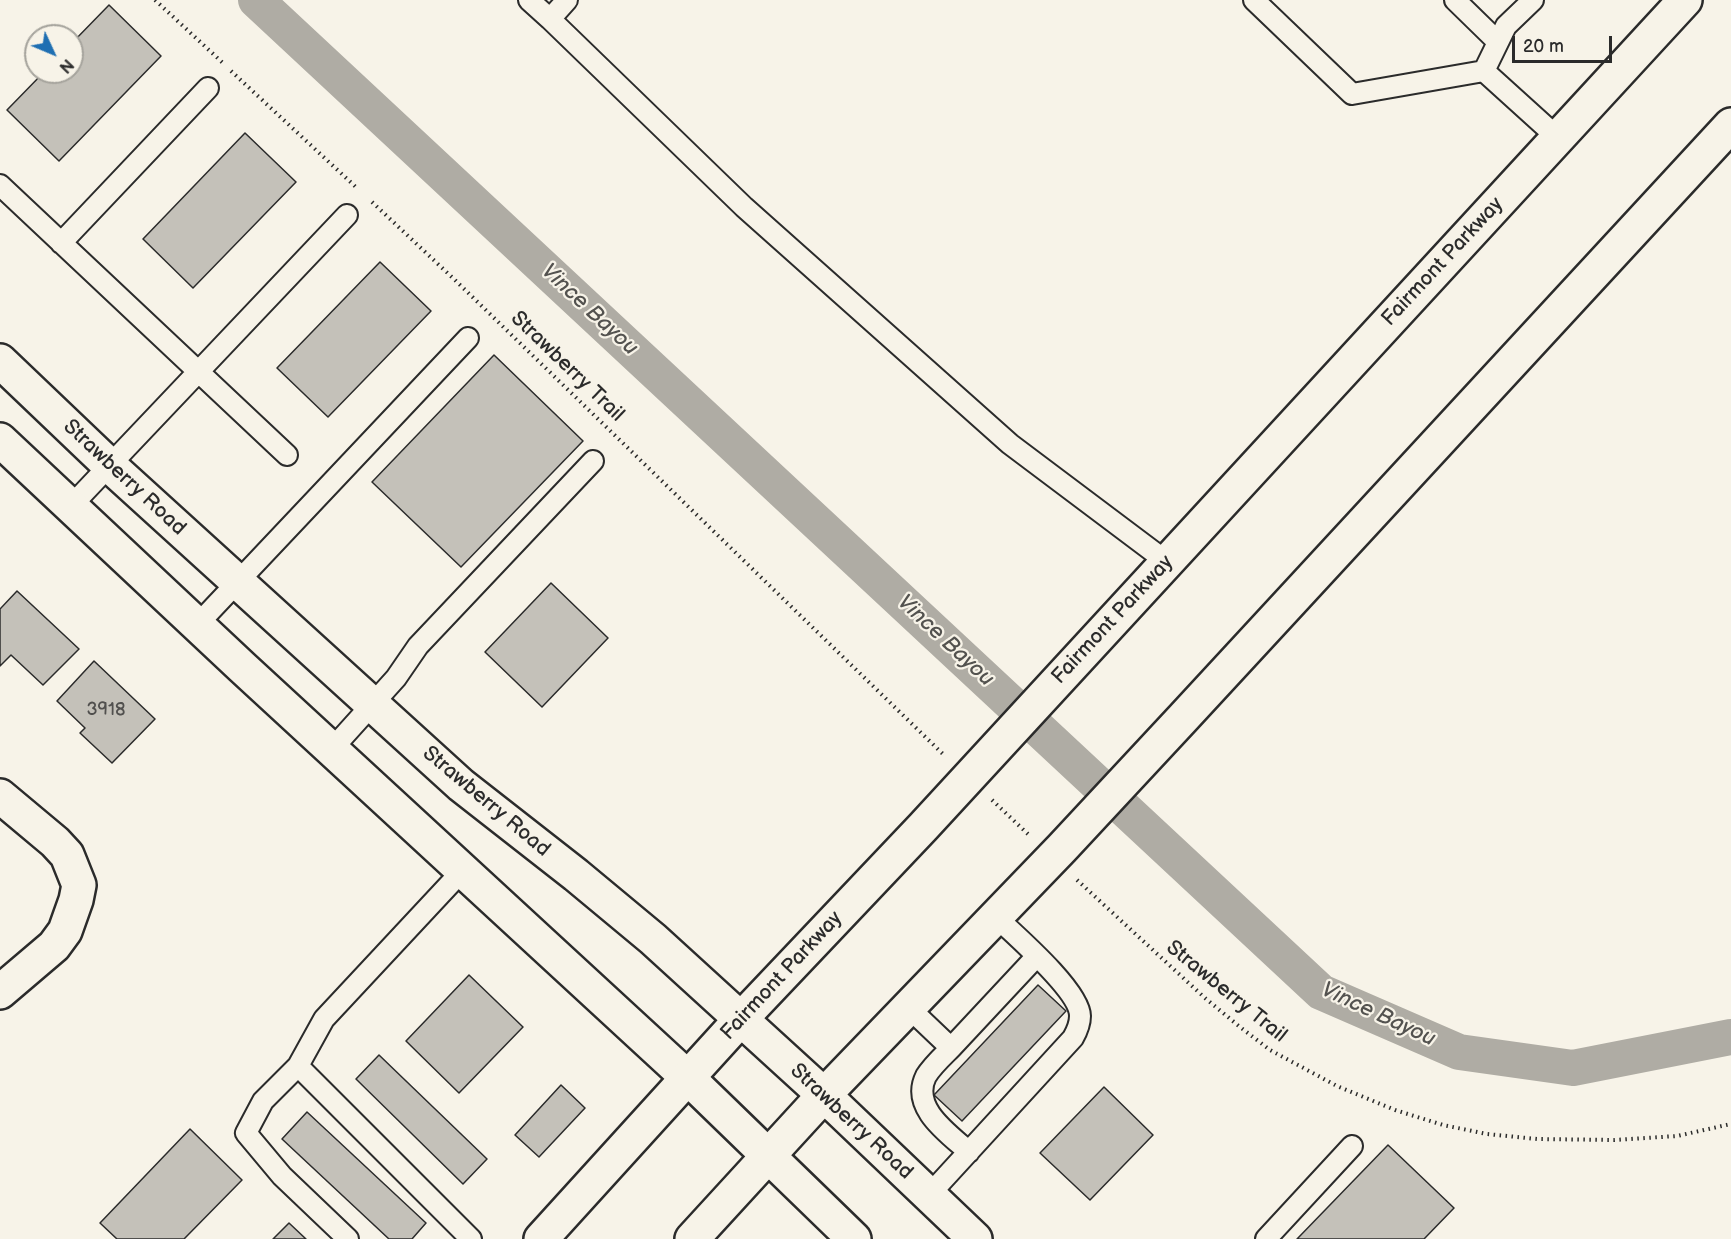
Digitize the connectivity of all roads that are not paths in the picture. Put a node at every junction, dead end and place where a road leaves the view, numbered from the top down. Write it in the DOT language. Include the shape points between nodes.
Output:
graph roads {
  1 [pos="529,0"];
  2 [pos="567,0"];
  3 [pos="1254,0"];
  4 [pos="1455,0"];
  5 [pos="1533,0"];
  6 [pos="1685,0"];
  7 [pos="550,19"];
  8 [pos="1498,42"];
  9 [pos="1484,71"];
  10 [pos="208,88"];
  11 [pos="1731,125"];
  12 [pos="1558,138"];
  13 [pos="0,186"];
  14 [pos="347,215"];
  15 [pos="61,243"];
  16 [pos="468,338"];
  17 [pos="0,361"];
  18 [pos="198,371"];
  19 [pos="0,440"];
  20 [pos="287,455"];
  21 [pos="593,461"];
  22 [pos="109,465"];
  23 [pos="70,506"];
  24 [pos="1167,562"];
  25 [pos="236,582"];
  26 [pos="197,625"];
  27 [pos="373,704"];
  28 [pos="332,749"];
  29 [pos="0,796"];
  30 [pos="463,870"];
  31 [pos="996,917"];
  32 [pos="1036,957"];
  33 [pos="0,992"];
  34 [pos="909,1008"];
  35 [pos="740,1020"];
  36 [pos="951,1048"];
  37 [pos="298,1066"];
  38 [pos="688,1078"];
  39 [pos="824,1095"];
  40 [pos="1352,1146"];
  41 [pos="969,1152"];
  42 [pos="766,1156"];
  43 [pos="929,1195"];
  44 [pos="348,1239"];
  45 [pos="471,1239"];
  46 [pos="541,1239"];
  47 [pos="692,1239"];
  48 [pos="854,1239"];
  49 [pos="975,1239"];
  50 [pos="1266,1239"];
  1 -- 7 [label="lane"];
  2 -- 7 [label="lane"];
  3 -- 9 [label="lane" via="1352,94"];
  4 -- 8 [label="lane"];
  5 -- 8 [label="lane" via="1506,26"];
  6 -- 12 [label="main road, Fairmont Parkway"];
  7 -- 24 [label="lane" via="744,207 1010,444"];
  8 -- 9 [label="lane"];
  9 -- 12 [label="lane"];
  10 -- 15 [label="lane"];
  11 -- 31 [label="main road" via="1184,718 1050,846"];
  12 -- 24 [label="main road, Fairmont Parkway"];
  13 -- 15 [label="lane"];
  14 -- 18 [label="lane"];
  15 -- 18 [label="lane"];
  16 -- 25 [label="lane"];
  17 -- 22 [label="main road, Strawberry Road"];
  18 -- 20 [label="lane"];
  18 -- 22 [label="lane"];
  19 -- 23 [label="main road"];
  21 -- 27 [label="lane" via="418,646"];
  22 -- 23 [label="lane"];
  22 -- 25 [label="main road, Strawberry Road"];
  23 -- 26 [label="main road"];
  24 -- 35 [label="main road, Fairmont Parkway"];
  25 -- 26 [label="lane"];
  25 -- 27 [label="main road, Strawberry Road"];
  26 -- 28 [label="main road"];
  27 -- 28 [label="lane"];
  27 -- 35 [label="main road, Strawberry Road" via="461,785 653,939"];
  28 -- 30 [label="main road"];
  29 -- 33 [label="main road" via="67,855 79,885 65,931 54,946"];
  30 -- 37 [label="lane" via="324,1019"];
  30 -- 38 [label="main road"];
  31 -- 32 [label="lane"];
  31 -- 34 [label="main road"];
  32 -- 36 [label="lane"];
  32 -- 41 [label="lane" via="1069,990 1078,1005 1078,1029"];
  34 -- 36 [label="lane"];
  34 -- 39 [label="main road"];
  35 -- 38 [label="main road, Fairmont Parkway"];
  35 -- 39 [label="main road, Strawberry Road"];
  36 -- 41 [label="lane" via="926,1076 922,1091 933,1118"];
  37 -- 44 [label="lane" via="263,1101 246,1133 282,1176"];
  37 -- 45 [label="lane"];
  38 -- 42 [label="main road"];
  38 -- 46 [label="main road, Fairmont Parkway"];
  39 -- 42 [label="main road"];
  39 -- 43 [label="main road, Strawberry Road"];
  40 -- 50 [label="lane"];
  41 -- 43 [label="lane"];
  42 -- 47 [label="main road"];
  42 -- 48 [label="main road"];
  43 -- 49 [label="main road, Strawberry Road"];
}
